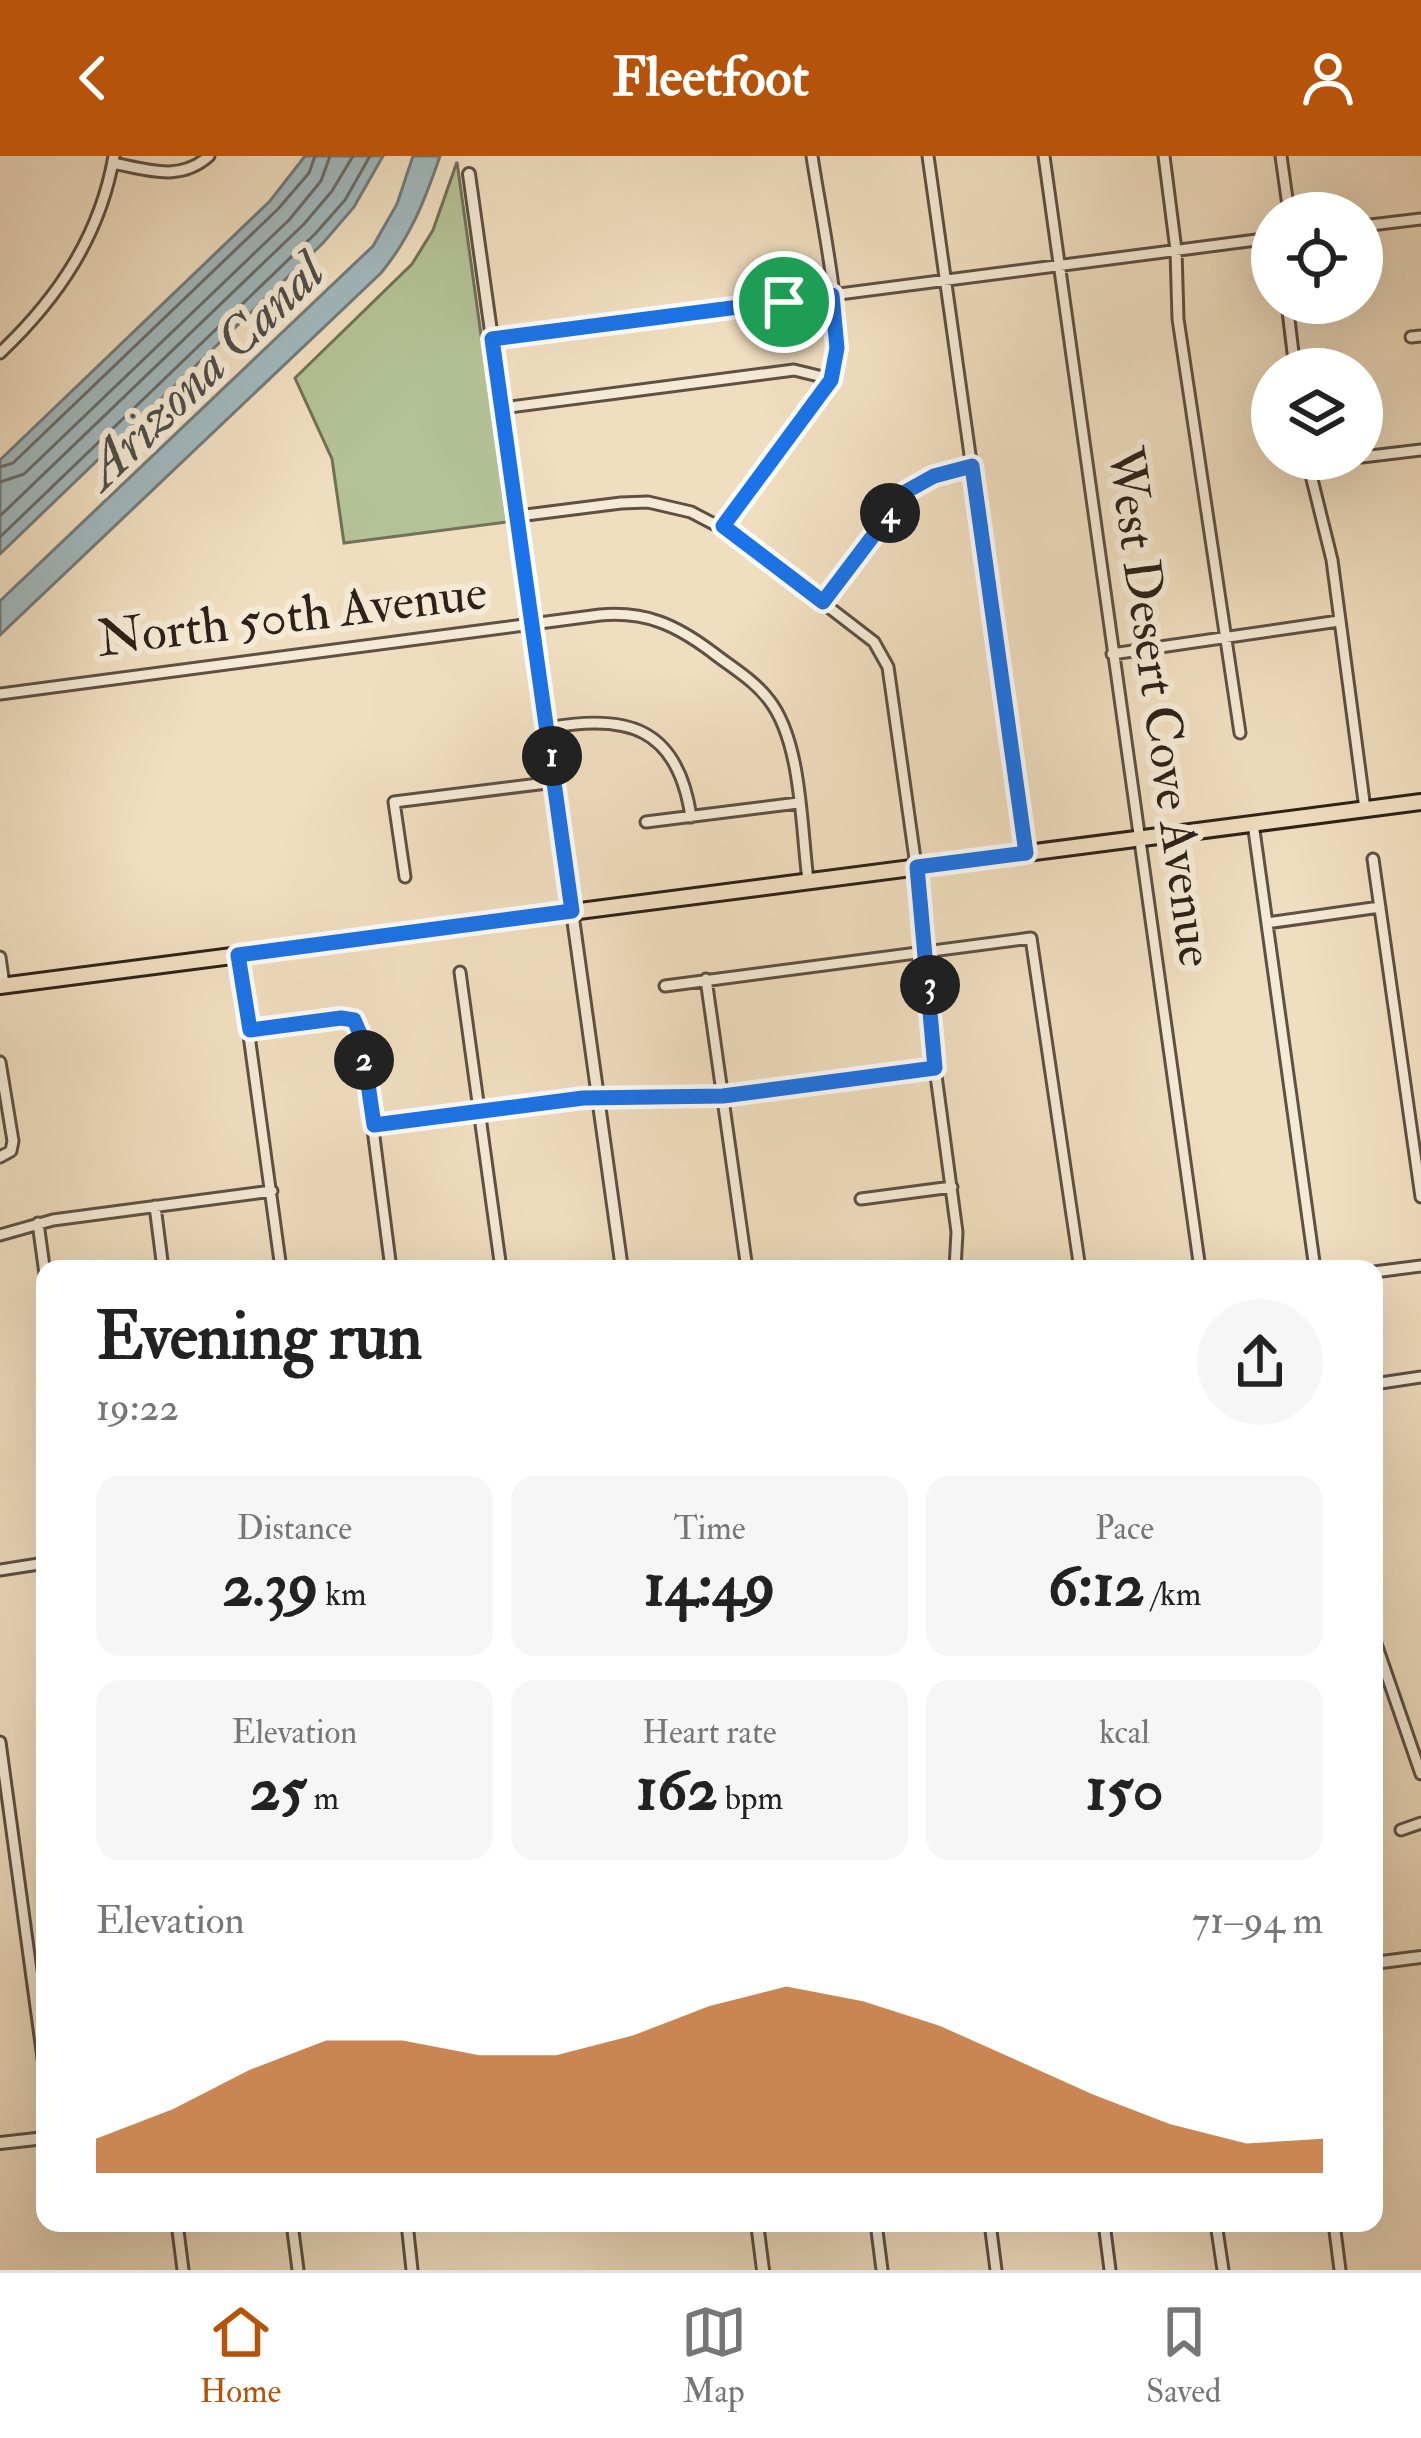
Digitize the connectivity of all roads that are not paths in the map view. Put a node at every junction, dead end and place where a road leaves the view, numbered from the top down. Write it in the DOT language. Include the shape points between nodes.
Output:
graph roads {
  1 [pos="209,156"];
  2 [pos="812,156"];
  3 [pos="928,156"];
  4 [pos="1044,156"];
  5 [pos="1164,156"];
  6 [pos="1281,156"];
  7 [pos="114,160"];
  8 [pos="469,174"];
  9 [pos="1286,192"];
  10 [pos="1421,219"];
  11 [pos="1383,224"];
  12 [pos="1251,241"];
  13 [pos="1176,250"];
  14 [pos="1060,266"];
  15 [pos="945,280"];
  16 [pos="832,295"];
  17 [pos="492,339"];
  18 [pos="2,348"];
  19 [pos="831,380"];
  20 [pos="502,408"];
  21 [pos="1421,450"];
  22 [pos="1383,455"];
  23 [pos="972,466"];
  24 [pos="1312,480"];
  25 [pos="518,516"];
  26 [pos="723,526"];
  27 [pos="823,602"];
  28 [pos="1339,622"];
  29 [pos="532,624"];
  30 [pos="1228,637"];
  31 [pos="1112,654"];
  32 [pos="0,694"];
  33 [pos="548,728"];
  34 [pos="1240,733"];
  35 [pos="555,782"];
  36 [pos="798,802"];
  37 [pos="1421,802"];
  38 [pos="1365,809"];
  39 [pos="691,817"];
  40 [pos="646,823"];
  41 [pos="1253,823"];
  42 [pos="1140,838"];
  43 [pos="1026,853"];
  44 [pos="1373,859"];
  45 [pos="917,867"];
  46 [pos="405,877"];
  47 [pos="808,880"];
  48 [pos="1380,908"];
  49 [pos="572,911"];
  50 [pos="1267,923"];
  51 [pos="927,951"];
  52 [pos="238,955"];
  53 [pos="0,957"];
  54 [pos="460,972"];
  55 [pos="706,979"];
  56 [pos="2,986"];
  57 [pos="664,986"];
  58 [pos="250,1030"];
  59 [pos="0,1062"];
  60 [pos="935,1068"];
  61 [pos="723,1096"];
  62 [pos="598,1097"];
  63 [pos="482,1112"];
  64 [pos="374,1125"];
  65 [pos="0,1157"];
  66 [pos="952,1187"];
  67 [pos="272,1191"];
  68 [pos="1421,1197"];
  69 [pos="861,1199"];
  70 [pos="155,1206"];
  71 [pos="38,1222"];
  72 [pos="0,1234"];
  73 [pos="43,1260"];
  74 [pos="163,1260"];
  75 [pos="280,1260"];
  76 [pos="390,1260"];
  77 [pos="500,1260"];
  78 [pos="621,1260"];
  79 [pos="746,1260"];
  80 [pos="955,1260"];
  81 [pos="1079,1260"];
  82 [pos="1199,1260"];
  83 [pos="1314,1260"];
  84 [pos="1421,1266"];
  85 [pos="1383,1271"];
  86 [pos="1421,1377"];
  87 [pos="1383,1383"];
  88 [pos="36,1564"];
  89 [pos="0,1570"];
  90 [pos="1383,1664"];
  91 [pos="1394,1695"];
  92 [pos="1383,1699"];
  93 [pos="0,1742"];
  94 [pos="1421,1774"];
  95 [pos="1421,1823"];
  96 [pos="1401,1830"];
  97 [pos="1421,1957"];
  98 [pos="1383,1962"];
  99 [pos="36,2007"];
  100 [pos="36,2139"];
  101 [pos="0,2144"];
  102 [pos="178,2232"];
  103 [pos="293,2232"];
  104 [pos="407,2232"];
  105 [pos="758,2232"];
  106 [pos="877,2232"];
  107 [pos="991,2232"];
  108 [pos="1105,2232"];
  109 [pos="1217,2232"];
  110 [pos="1335,2232"];
  111 [pos="183,2270"];
  112 [pos="298,2270"];
  113 [pos="412,2270"];
  114 [pos="763,2270"];
  115 [pos="882,2270"];
  116 [pos="996,2270"];
  117 [pos="1110,2270"];
  118 [pos="1223,2270"];
  119 [pos="1340,2270"];
  1 -- 7 [label="street" via="169,174"];
  2 -- 16 [label="street"];
  3 -- 15 [label="street"];
  4 -- 14 [label="street, West Desert Cove Avenue"];
  5 -- 13 [label="street"];
  6 -- 9 [label="street"];
  7 -- 18 [label="street" via="80,256 49,302"];
  8 -- 17 [label="street"];
  10 -- 11 [label="street"];
  12 -- 13 [label="street"];
  13 -- 14 [label="street"];
  13 -- 30 [label="street" via="1181,340"];
  14 -- 15 [label="street"];
  14 -- 31 [label="street, West Desert Cove Avenue"];
  15 -- 16 [label="street"];
  15 -- 23 [label="street"];
  16 -- 17 [label="street"];
  16 -- 19 [label="street"];
  17 -- 20 [label="street"];
  19 -- 20 [label="street" via="794,370"];
  19 -- 26 [label="street"];
  20 -- 25 [label="street"];
  21 -- 22 [label="street"];
  23 -- 27 [label="street" via="907,491"];
  23 -- 43 [label="street"];
  24 -- 28 [label="street"];
  25 -- 26 [label="street" via="649,502"];
  25 -- 29 [label="street"];
  26 -- 27 [label="street"];
  27 -- 45 [label="street" via="874,642 887,667"];
  28 -- 30 [label="street"];
  28 -- 38 [label="street"];
  29 -- 32 [label="street, North 50th Avenue"];
  29 -- 33 [label="street"];
  29 -- 36 [label="street, North 50th Avenue" via="622,613 677,627 752,682 777,711"];
  30 -- 31 [label="street"];
  30 -- 34 [label="street"];
  31 -- 42 [label="street, West Desert Cove Avenue"];
  33 -- 35 [label="street"];
  33 -- 39 [label="street" via="608,721 641,730 681,772"];
  35 -- 46 [label="street" via="394,802"];
  35 -- 49 [label="street"];
  36 -- 39 [label="street"];
  36 -- 47 [label="street, North 50th Avenue"];
  37 -- 38 [label="main road"];
  38 -- 41 [label="main road"];
  39 -- 40 [label="street"];
  41 -- 42 [label="main road"];
  41 -- 50 [label="street"];
  42 -- 43 [label="main road"];
  42 -- 82 [label="street, West Desert Cove Avenue"];
  43 -- 45 [label="main road"];
  44 -- 48 [label="street"];
  45 -- 47 [label="main road"];
  45 -- 51 [label="street"];
  47 -- 49 [label="main road"];
  48 -- 50 [label="street"];
  48 -- 68 [label="street"];
  49 -- 52 [label="main road"];
  49 -- 62 [label="street"];
  50 -- 83 [label="street"];
  51 -- 55 [label="street"];
  51 -- 60 [label="street"];
  51 -- 81 [label="street" via="1031,938"];
  52 -- 56 [label="main road"];
  52 -- 58 [label="street"];
  53 -- 56 [label="street"];
  54 -- 63 [label="street"];
  55 -- 57 [label="street"];
  55 -- 61 [label="street"];
  58 -- 64 [label="street" via="354,1020"];
  58 -- 67 [label="street"];
  59 -- 65 [label="street" via="13,1142"];
  60 -- 61 [label="street"];
  60 -- 66 [label="street"];
  61 -- 62 [label="street"];
  61 -- 79 [label="street"];
  62 -- 63 [label="street"];
  62 -- 78 [label="street"];
  63 -- 64 [label="street"];
  63 -- 77 [label="street"];
  64 -- 76 [label="street"];
  66 -- 69 [label="street"];
  66 -- 80 [label="street"];
  67 -- 70 [label="street"];
  67 -- 75 [label="street"];
  70 -- 71 [label="street"];
  70 -- 74 [label="street"];
  71 -- 72 [label="street"];
  71 -- 73 [label="street"];
  84 -- 85 [label="street"];
  86 -- 87 [label="street"];
  88 -- 89 [label="street"];
  90 -- 91 [label="street"];
  91 -- 92 [label="street"];
  91 -- 94 [label="street"];
  93 -- 99 [label="street"];
  95 -- 96 [label="street"];
  97 -- 98 [label="street"];
  100 -- 101 [label="street"];
  102 -- 111 [label="street"];
  103 -- 112 [label="street"];
  104 -- 113 [label="street"];
  105 -- 114 [label="street"];
  106 -- 115 [label="street"];
  107 -- 116 [label="street"];
  108 -- 117 [label="street"];
  109 -- 118 [label="street"];
  110 -- 119 [label="street"];
}
